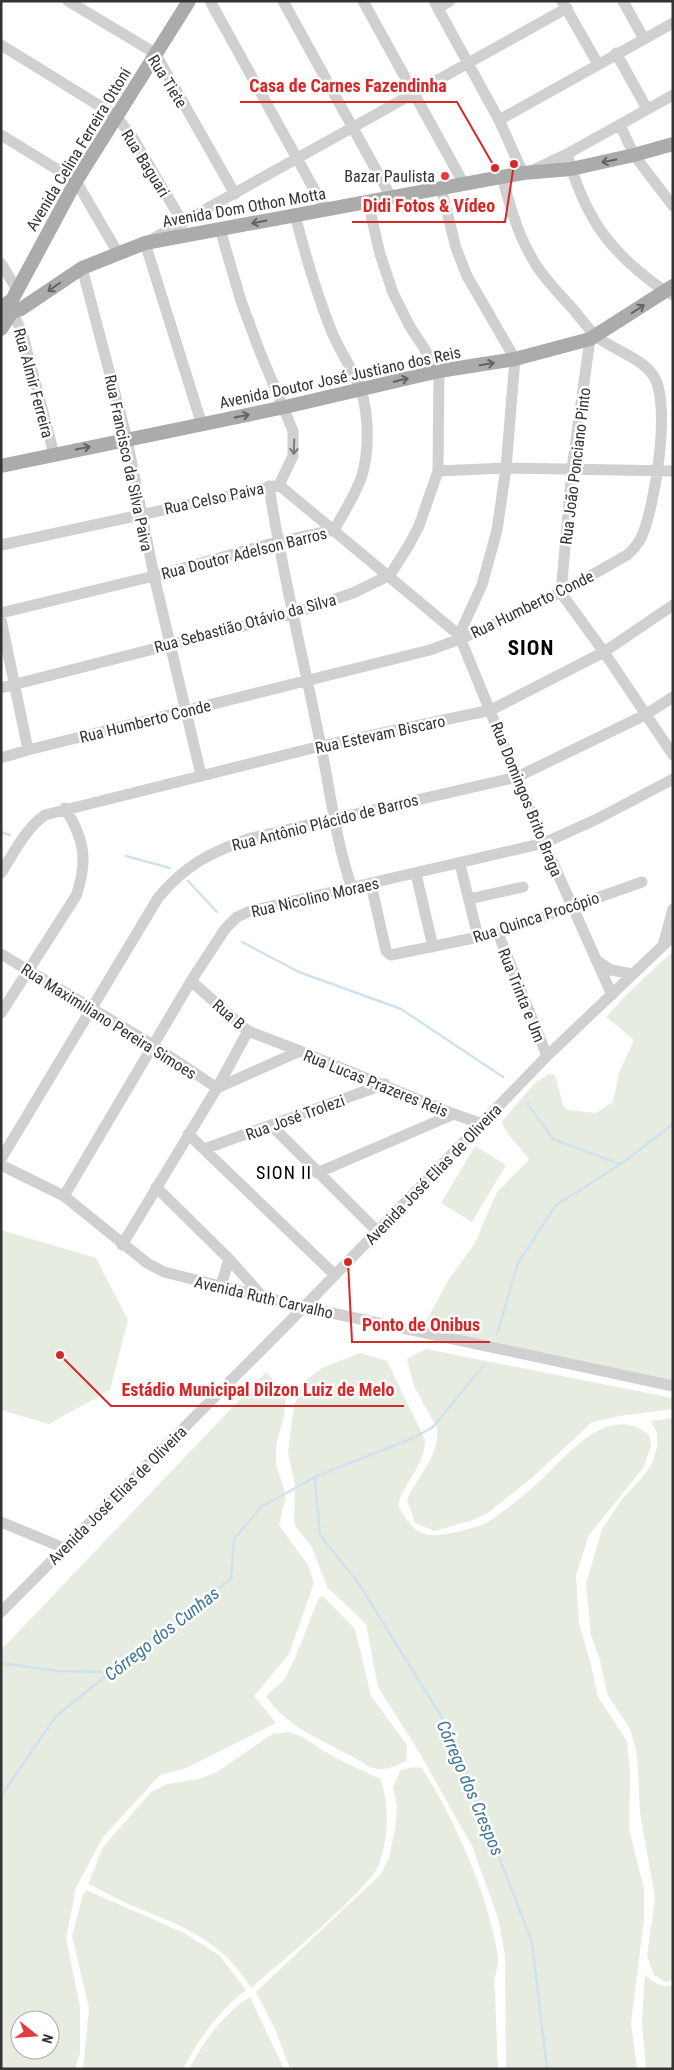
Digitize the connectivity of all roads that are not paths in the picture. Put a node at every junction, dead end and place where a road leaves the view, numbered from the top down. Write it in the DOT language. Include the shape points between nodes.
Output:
graph roads {
  1 [pos="68,1"];
  2 [pos="210,1"];
  3 [pos="282,1"];
  4 [pos="363,1"];
  5 [pos="450,1"];
  6 [pos="623,1"];
  7 [pos="190,4"];
  8 [pos="436,4"];
  9 [pos="564,5"];
  10 [pos="673,23"];
  11 [pos="644,39"];
  12 [pos="1,44"];
  13 [pos="155,53"];
  14 [pos="616,53"];
  15 [pos="598,64"];
  16 [pos="469,65"];
  17 [pos="414,94"];
  18 [pos="673,95"];
  19 [pos="647,109"];
  20 [pos="116,116"];
  21 [pos="498,120"];
  22 [pos="620,125"];
  23 [pos="353,128"];
  24 [pos="1,135"];
  25 [pos="673,144"];
  26 [pos="567,154"];
  27 [pos="634,155"];
  28 [pos="296,160"];
  29 [pos="571,169"];
  30 [pos="525,173"];
  31 [pos="502,177"];
  32 [pos="76,182"];
  33 [pos="464,184"];
  34 [pos="442,188"];
  35 [pos="235,194"];
  36 [pos="391,197"];
  37 [pos="368,202"];
  38 [pos="673,206"];
  39 [pos="325,209"];
  40 [pos="295,214"];
  41 [pos="183,223"];
  42 [pos="220,229"];
  43 [pos="145,243"];
  44 [pos="118,253"];
  45 [pos="1,263"];
  46 [pos="82,268"];
  47 [pos="670,291"];
  48 [pos="9,304"];
  49 [pos="1,329"];
  50 [pos="593,338"];
  51 [pos="515,359"];
  52 [pos="439,371"];
  53 [pos="361,389"];
  54 [pos="285,407"];
  55 [pos="202,424"];
  56 [pos="127,439"];
  57 [pos="54,454"];
  58 [pos="1,466"];
  59 [pos="506,468"];
  60 [pos="572,469"];
  61 [pos="438,471"];
  62 [pos="658,471"];
  63 [pos="673,471"];
  64 [pos="274,485"];
  65 [pos="141,514"];
  66 [pos="334,530"];
  67 [pos="278,542"];
  68 [pos="1,546"];
  69 [pos="390,575"];
  70 [pos="154,576"];
  71 [pos="561,593"];
  72 [pos="673,605"];
  73 [pos="1,613"];
  74 [pos="294,613"];
  75 [pos="1,619"];
  76 [pos="460,637"];
  77 [pos="170,644"];
  78 [pos="604,652"];
  79 [pos="306,682"];
  80 [pos="15,683"];
  81 [pos="1,688"];
  82 [pos="673,697"];
  83 [pos="491,710"];
  84 [pos="185,711"];
  85 [pos="645,715"];
  86 [pos="321,746"];
  87 [pos="28,750"];
  88 [pos="673,755"];
  89 [pos="1,758"];
  90 [pos="201,775"];
  91 [pos="517,777"];
  92 [pos="673,779"];
  93 [pos="65,808"];
  94 [pos="335,819"];
  95 [pos="544,843"];
  96 [pos="460,864"];
  97 [pos="1,873"];
  98 [pos="416,874"];
  99 [pos="642,882"];
  100 [pos="371,884"];
  101 [pos="523,887"];
  102 [pos="352,888"];
  103 [pos="468,900"];
  104 [pos="573,908"];
  105 [pos="673,909"];
  106 [pos="498,933"];
  107 [pos="478,937"];
  108 [pos="668,939"];
  109 [pos="433,947"];
  110 [pos="1,954"];
  111 [pos="595,958"];
  112 [pos="28,970"];
  113 [pos="633,974"];
  114 [pos="191,981"];
  115 [pos="612,995"];
  116 [pos="92,1008"];
  117 [pos="1,1013"];
  118 [pos="248,1031"];
  119 [pos="153,1045"];
  120 [pos="300,1051"];
  121 [pos="547,1056"];
  122 [pos="385,1084"];
  123 [pos="217,1088"];
  124 [pos="454,1114"];
  125 [pos="482,1124"];
  126 [pos="271,1126"];
  127 [pos="188,1134"];
  128 [pos="204,1149"];
  129 [pos="1,1158"];
  130 [pos="1,1166"];
  131 [pos="317,1173"];
  132 [pos="156,1187"];
  133 [pos="64,1196"];
  134 [pos="377,1231"];
  135 [pos="122,1245"];
  136 [pos="229,1259"];
  137 [pos="335,1275"];
  138 [pos="221,1286"];
  139 [pos="261,1295"];
  140 [pos="304,1307"];
  141 [pos="673,1386"];
  142 [pos="1,1522"];
  143 [pos="64,1548"];
  144 [pos="1,1612"];
  1 -- 13 [label="street, Rua Tiete"];
  2 -- 28 [label="street"];
  3 -- 23 [label="street"];
  4 -- 17 [label="street"];
  5 -- 8 [label="street"];
  6 -- 11 [label="street"];
  7 -- 13 [label="main road, Avenida Celina Ferreira Ottoni"];
  8 -- 16 [label="street"];
  9 -- 15 [label="street"];
  9 -- 16 [label="street"];
  10 -- 11 [label="street"];
  11 -- 14 [label="street"];
  12 -- 20 [label="street, Rua Baguari"];
  13 -- 20 [label="main road, Avenida Celina Ferreira Ottoni"];
  13 -- 35 [label="street, Rua Tiete"];
  14 -- 15 [label="street"];
  14 -- 19 [label="street"];
  15 -- 21 [label="street"];
  16 -- 17 [label="street"];
  16 -- 21 [label="street"];
  17 -- 23 [label="street"];
  17 -- 33 [label="street"];
  18 -- 19 [label="street"];
  19 -- 22 [label="street"];
  20 -- 32 [label="main road, Avenida Celina Ferreira Ottoni"];
  20 -- 41 [label="street, Rua Baguari" via="133,138"];
  21 -- 30 [label="street"];
  22 -- 26 [label="street"];
  22 -- 27 [label="street"];
  23 -- 28 [label="street"];
  23 -- 36 [label="street"];
  24 -- 32 [label="street"];
  25 -- 27 [label="main road, Avenida Dom Othon Motta"];
  26 -- 29 [label="street"];
  26 -- 30 [label="street"];
  27 -- 29 [label="main road, Avenida Dom Othon Motta, one-way"];
  27 -- 38 [label="street"];
  28 -- 35 [label="street"];
  28 -- 39 [label="street"];
  29 -- 30 [label="main road, Avenida Dom Othon Motta"];
  29 -- 47 [label="street" via="587,212 603,236 624,259"];
  30 -- 31 [label="main road, Avenida Dom Othon Motta"];
  31 -- 33 [label="main road, Avenida Dom Othon Motta"];
  31 -- 50 [label="street, Rua Humberto Conde" via="516,227 532,258"];
  32 -- 44 [label="street"];
  32 -- 48 [label="main road, Avenida Celina Ferreira Ottoni"];
  33 -- 34 [label="main road, Avenida Dom Othon Motta"];
  34 -- 36 [label="main road, Avenida Dom Othon Motta"];
  34 -- 51 [label="street" via="456,248 467,276"];
  35 -- 41 [label="street"];
  36 -- 37 [label="main road, Avenida Dom Othon Motta"];
  37 -- 39 [label="main road, Avenida Dom Othon Motta"];
  37 -- 52 [label="street" via="393,292 409,325"];
  39 -- 40 [label="main road, Avenida Dom Othon Motta"];
  40 -- 42 [label="main road, Avenida Dom Othon Motta, one-way"];
  40 -- 53 [label="street, Rua Doutor Adelson Barros" via="310,275 329,324"];
  41 -- 43 [label="street"];
  42 -- 43 [label="main road, Avenida Dom Othon Motta"];
  42 -- 54 [label="street, Rua Celso Paiva" via="247,318"];
  43 -- 44 [label="main road, Avenida Dom Othon Motta"];
  43 -- 55 [label="street"];
  44 -- 46 [label="main road, Avenida Dom Othon Motta"];
  45 -- 48 [label="street, Rua Almir Ferreira"];
  46 -- 48 [label="main road, Avenida Dom Othon Motta, one-way" via="21,309"];
  46 -- 56 [label="street, Rua Francisco da Silva Paiva"];
  50 -- 47 [label="main road, Avenida Doutor José Justiano dos Reis, one-way"];
  48 -- 49 [label="main road, Avenida Celina Ferreira Ottoni"];
  48 -- 57 [label="street, Rua Almir Ferreira" via="22,332"];
  50 -- 51 [label="main road, Avenida Doutor José Justiano dos Reis"];
  50 -- 60 [label="street, Rua João Ponciano Pinto"];
  50 -- 62 [label="street, Rua Humberto Conde" via="643,365 659,386"];
  52 -- 51 [label="main road, Avenida Doutor José Justiano dos Reis, one-way"];
  51 -- 59 [label="street"];
  53 -- 52 [label="main road, Avenida Doutor José Justiano dos Reis, one-way"];
  52 -- 61 [label="street"];
  53 -- 54 [label="main road, Avenida Doutor José Justiano dos Reis"];
  53 -- 66 [label="street, Rua Doutor Adelson Barros" via="368,454 358,489"];
  55 -- 54 [label="main road, Avenida Doutor José Justiano dos Reis, one-way"];
  54 -- 64 [label="street, Rua Celso Paiva, one-way" via="295,446 289,468"];
  55 -- 56 [label="main road, Avenida Doutor José Justiano dos Reis"];
  57 -- 56 [label="main road, Avenida Doutor José Justiano dos Reis, one-way"];
  56 -- 65 [label="street, Rua Francisco da Silva Paiva"];
  57 -- 58 [label="main road, Avenida Doutor José Justiano dos Reis"];
  59 -- 60 [label="street"];
  59 -- 61 [label="street"];
  59 -- 76 [label="street" via="491,560"];
  60 -- 62 [label="street"];
  60 -- 71 [label="street, Rua João Ponciano Pinto"];
  61 -- 69 [label="street" via="419,526"];
  62 -- 63 [label="street"];
  62 -- 71 [label="street, Rua Humberto Conde" via="649,514 635,548"];
  64 -- 65 [label="street, Rua Celso Paiva"];
  64 -- 66 [label="street"];
  64 -- 67 [label="street"];
  65 -- 68 [label="street, Rua Celso Paiva"];
  65 -- 70 [label="street, Rua Francisco da Silva Paiva"];
  66 -- 67 [label="street, Rua Doutor Adelson Barros"];
  66 -- 69 [label="street"];
  67 -- 70 [label="street, Rua Doutor Adelson Barros"];
  67 -- 74 [label="street"];
  69 -- 74 [label="street, Rua Sebastião Otávio da Silva" via="353,593"];
  69 -- 76 [label="street"];
  70 -- 73 [label="street, Rua Doutor Adelson Barros"];
  70 -- 77 [label="street, Rua Francisco da Silva Paiva"];
  71 -- 76 [label="street, Rua Humberto Conde"];
  71 -- 78 [label="street"];
  72 -- 78 [label="street, Rua Estevam Biscaro"];
  74 -- 77 [label="street, Rua Sebastião Otávio da Silva"];
  74 -- 79 [label="street"];
  75 -- 80 [label="street"];
  76 -- 79 [label="street, Rua Humberto Conde" via="430,650"];
  76 -- 83 [label="street, Rua Domingos Brito Braga"];
  77 -- 80 [label="street, Rua Sebastião Otávio da Silva"];
  77 -- 84 [label="street, Rua Francisco da Silva Paiva"];
  78 -- 83 [label="street, Rua Estevam Biscaro"];
  78 -- 85 [label="street"];
  79 -- 84 [label="street, Rua Humberto Conde"];
  79 -- 86 [label="street"];
  80 -- 81 [label="street, Rua Sebastião Otávio da Silva"];
  80 -- 87 [label="street"];
  82 -- 85 [label="street, Rua Antônio Plácido de Barros"];
  83 -- 86 [label="street, Rua Estevam Biscaro"];
  83 -- 91 [label="street, Rua Domingos Brito Braga"];
  84 -- 87 [label="street, Rua Humberto Conde"];
  84 -- 90 [label="street, Rua Francisco da Silva Paiva"];
  85 -- 88 [label="street"];
  85 -- 91 [label="street, Rua Antônio Plácido de Barros"];
  86 -- 90 [label="street, Rua Estevam Biscaro"];
  86 -- 94 [label="street"];
  87 -- 89 [label="street, Rua Humberto Conde"];
  90 -- 93 [label="street, Rua Estevam Biscaro"];
  91 -- 94 [label="street, Rua Antônio Plácido de Barros"];
  91 -- 95 [label="street, Rua Domingos Brito Braga"];
  92 -- 95 [label="street, Rua Nicolino Moraes"];
  93 -- 97 [label="street, Rua Estevam Biscaro" via="36,822"];
  93 -- 112 [label="street" via="81,839 82,877 76,896"];
  94 -- 102 [label="street"];
  94 -- 116 [label="street, Rua Antônio Plácido de Barros" via="251,838 219,849 174,879 158,898"];
  95 -- 96 [label="street, Rua Nicolino Moraes"];
  95 -- 104 [label="street, Rua Domingos Brito Braga"];
  96 -- 98 [label="street, Rua Nicolino Moraes"];
  96 -- 103 [label="street"];
  98 -- 100 [label="street, Rua Nicolino Moraes"];
  98 -- 109 [label="street"];
  99 -- 104 [label="street, Rua Quinca Procópio"];
  100 -- 102 [label="street, Rua Nicolino Moraes"];
  100 -- 109 [label="street, Rua Quinca Procópio" via="386,951 391,955"];
  101 -- 103 [label="street"];
  102 -- 114 [label="street, Rua Nicolino Moraes" via="236,917"];
  103 -- 107 [label="street"];
  104 -- 106 [label="street, Rua Quinca Procópio"];
  104 -- 111 [label="street, Rua Domingos Brito Braga"];
  105 -- 108 [label="street"];
  106 -- 107 [label="street, Rua Quinca Procópio"];
  106 -- 121 [label="street, Rua Trinta e Um"];
  107 -- 109 [label="street, Rua Quinca Procópio"];
  108 -- 113 [label="street, Avenida José Elias de Oliveira"];
  110 -- 112 [label="street, Rua Maximiliano Pereira Simoes"];
  111 -- 113 [label="street" via="611,970"];
  111 -- 115 [label="street, Rua Domingos Brito Braga"];
  112 -- 116 [label="street, Rua Maximiliano Pereira Simoes"];
  112 -- 117 [label="street"];
  113 -- 115 [label="street, Avenida José Elias de Oliveira"];
  114 -- 118 [label="street, Rua B"];
  114 -- 119 [label="street, Rua Nicolino Moraes"];
  115 -- 121 [label="street, Avenida José Elias de Oliveira"];
  116 -- 119 [label="street, Rua Maximiliano Pereira Simoes"];
  116 -- 129 [label="street, Rua Antônio Plácido de Barros"];
  118 -- 120 [label="street, Rua B"];
  118 -- 123 [label="street"];
  119 -- 123 [label="street, Rua Maximiliano Pereira Simoes"];
  119 -- 133 [label="street, Rua Nicolino Moraes"];
  120 -- 122 [label="street, Rua Lucas Prazeres Reis"];
  120 -- 123 [label="street, Rua Lucas Prazeres Reis"];
  121 -- 125 [label="street, Avenida José Elias de Oliveira"];
  122 -- 124 [label="street, Rua Lucas Prazeres Reis"];
  122 -- 126 [label="street, Rua José Trolezi"];
  123 -- 127 [label="street"];
  124 -- 125 [label="street, Rua Lucas Prazeres Reis"];
  124 -- 131 [label="street"];
  125 -- 134 [label="street, Avenida José Elias de Oliveira"];
  126 -- 128 [label="street, Rua José Trolezi"];
  126 -- 131 [label="street"];
  127 -- 128 [label="street"];
  127 -- 132 [label="street"];
  128 -- 137 [label="street"];
  130 -- 133 [label="street, Avenida Ruth Carvalho"];
  131 -- 134 [label="street"];
  132 -- 135 [label="street"];
  132 -- 136 [label="street"];
  133 -- 135 [label="street, Avenida Ruth Carvalho"];
  134 -- 137 [label="street, Avenida José Elias de Oliveira"];
  135 -- 138 [label="street, Avenida Ruth Carvalho" via="164,1272"];
  136 -- 138 [label="street"];
  136 -- 139 [label="street"];
  137 -- 140 [label="street, Avenida José Elias de Oliveira"];
  138 -- 139 [label="street, Avenida Ruth Carvalho"];
  139 -- 140 [label="street, Avenida Ruth Carvalho"];
  140 -- 141 [label="street, Avenida Ruth Carvalho"];
  140 -- 143 [label="street, Avenida José Elias de Oliveira"];
  142 -- 143 [label="street"];
  143 -- 144 [label="street, Avenida José Elias de Oliveira"];
}
